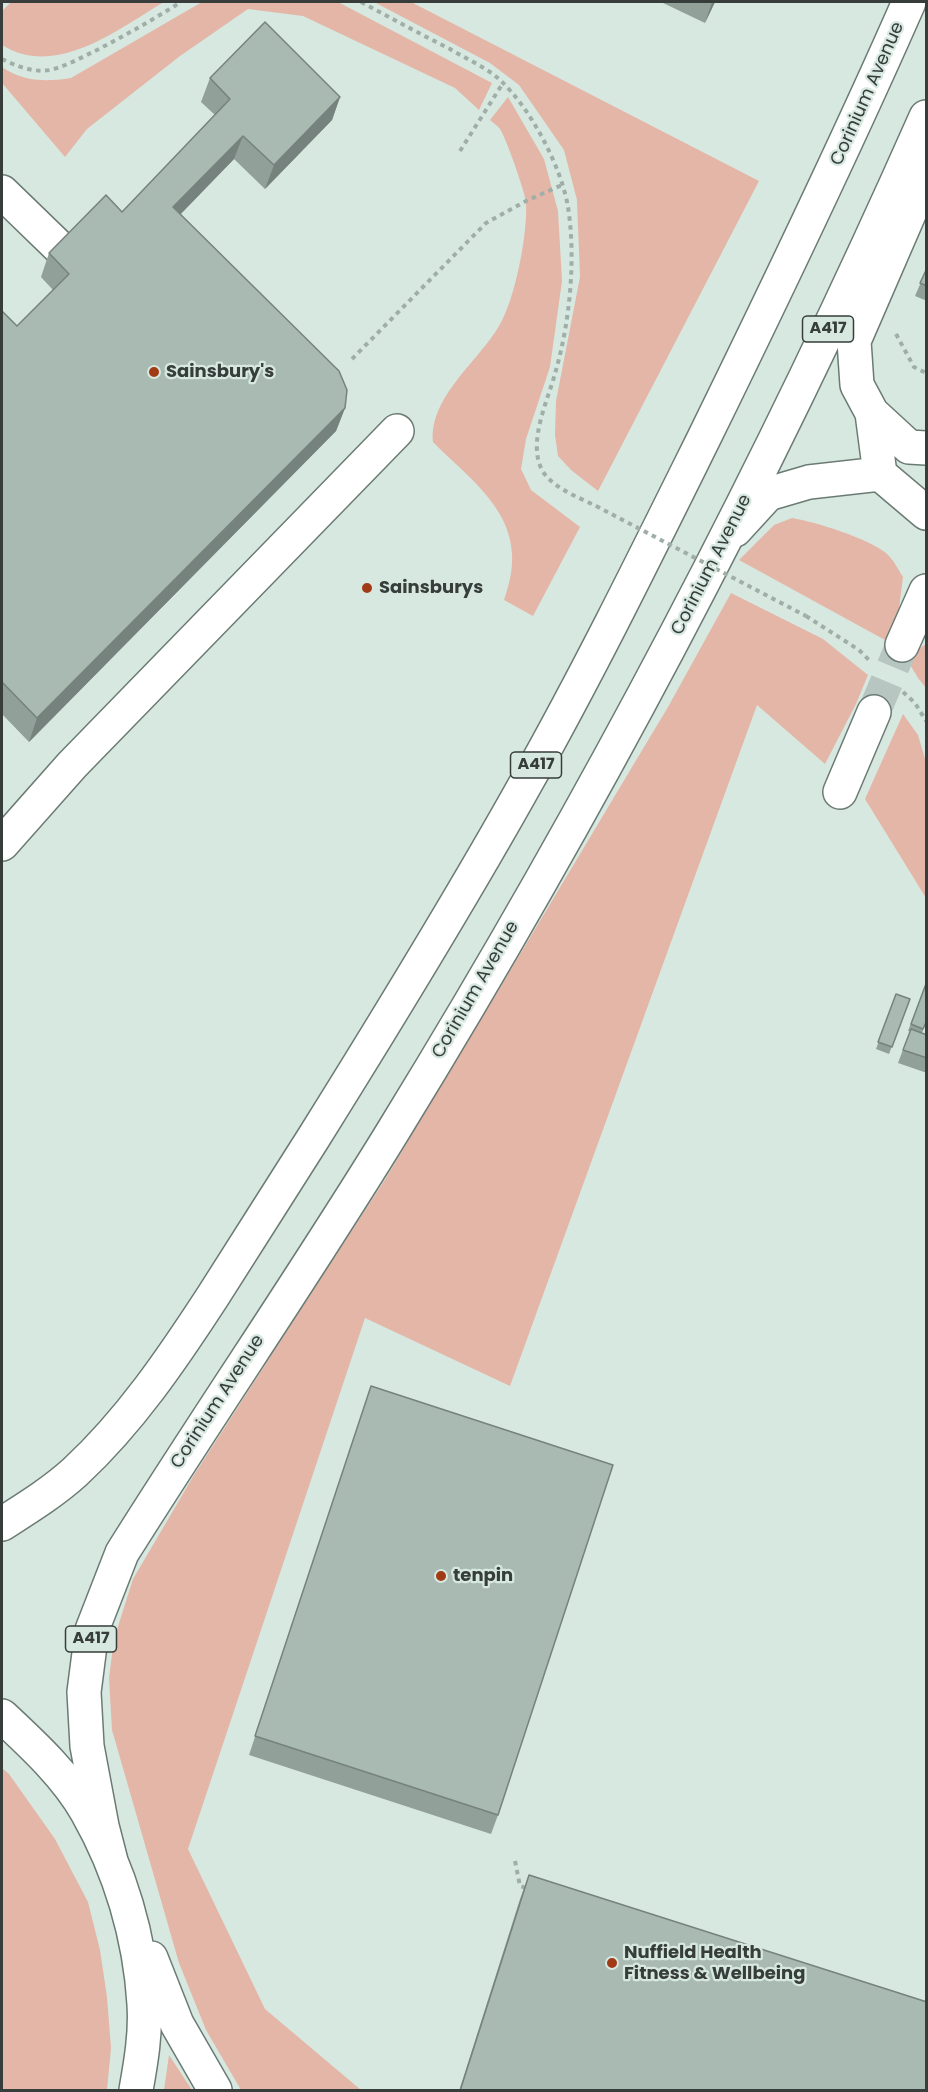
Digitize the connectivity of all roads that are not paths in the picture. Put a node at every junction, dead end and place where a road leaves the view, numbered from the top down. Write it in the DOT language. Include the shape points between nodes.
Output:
graph roads {
  1 [pos="909,2"];
  2 [pos="927,117"];
  3 [pos="927,175"];
  4 [pos="2,192"];
  5 [pos="65,253"];
  6 [pos="872,413"];
  7 [pos="397,431"];
  8 [pos="927,448"];
  9 [pos="880,474"];
  10 [pos="927,513"];
  11 [pos="726,539"];
  12 [pos="927,591"];
  13 [pos="902,645"];
  14 [pos="873,712"];
  15 [pos="840,792"];
  16 [pos="2,844"];
  17 [pos="2,1524"];
  18 [pos="2,1716"];
  19 [pos="111,1861"];
  20 [pos="123,1893"];
  21 [pos="136,2091"];
  22 [pos="215,2091"];
  1 -- 17 [label="main road, Corinium Avenue / A417" via="792,258 686,475 527,781 441,932 192,1329 140,1401 72,1475"];
  2 -- 11 [label="main road, Corinium Avenue / A417" via="872,240"];
  3 -- 6 [label="main road" via="854,341 857,385"];
  4 -- 5 [label="main road"];
  6 -- 8 [label="main road" via="909,447"];
  6 -- 9 [label="main road"];
  7 -- 16 [label="main road" via="72,765"];
  9 -- 10 [label="main road"];
  9 -- 11 [label="main road" via="809,482 768,494"];
  11 -- 19 [label="main road, Corinium Avenue / A417" via="578,816 429,1071 122,1553 92,1630 84,1692 87,1746"];
  12 -- 13 [label="main road"];
  14 -- 15 [label="main road"];
  18 -- 19 [label="main road" via="57,1771 86,1810"];
  19 -- 20 [label="main road"];
  20 -- 21 [label="main road" via="144,2004 143,2050"];
  20 -- 22 [label="main road" via="177,2024"];
}
